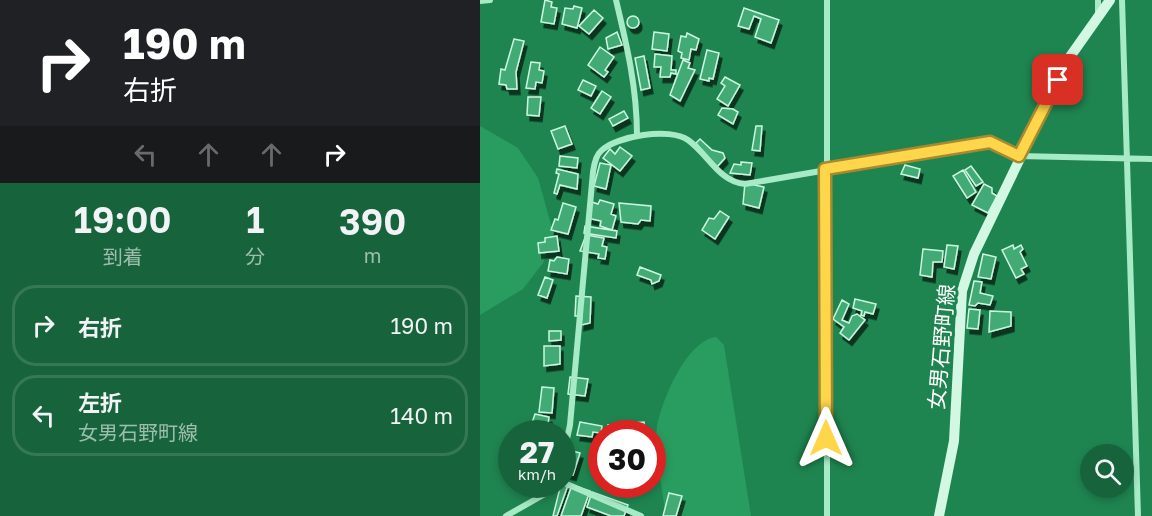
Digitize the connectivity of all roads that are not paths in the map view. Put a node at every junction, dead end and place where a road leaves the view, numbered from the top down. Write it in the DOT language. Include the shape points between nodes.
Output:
graph roads {
  1 [pos="490,0"];
  2 [pos="616,0"];
  3 [pos="827,0"];
  4 [pos="1098,0"];
  5 [pos="1110,0"];
  6 [pos="1122,0"];
  7 [pos="480,1"];
  8 [pos="1098,16"];
  9 [pos="637,136"];
  10 [pos="1019,156"];
  11 [pos="1152,159"];
  12 [pos="1128,160"];
  13 [pos="825,169"];
  14 [pos="570,420"];
  15 [pos="576,488"];
  16 [pos="538,498"];
  17 [pos="506,516"];
  18 [pos="641,516"];
  19 [pos="827,516"];
  20 [pos="939,516"];
  21 [pos="1138,516"];
  1 -- 7 [label="street"];
  2 -- 9 [label="street" via="632,64"];
  3 -- 13 [label="street"];
  4 -- 8 [label="street"];
  5 -- 8 [label="main road, 女男石野町線"];
  6 -- 12 [label="street"];
  8 -- 10 [label="main road, 女男石野町線" via="1067,61"];
  9 -- 13 [label="street" via="678,135 736,183"];
  9 -- 14 [label="street" via="616,141 600,151 593,172"];
  10 -- 12 [label="street"];
  10 -- 13 [label="street" via="990,142"];
  10 -- 20 [label="main road, 女男石野町線" via="974,254 962,291 954,441"];
  11 -- 12 [label="street"];
  12 -- 21 [label="street"];
  13 -- 19 [label="street"];
  15 -- 18 [label="street"];
  16 -- 17 [label="street"];
}
